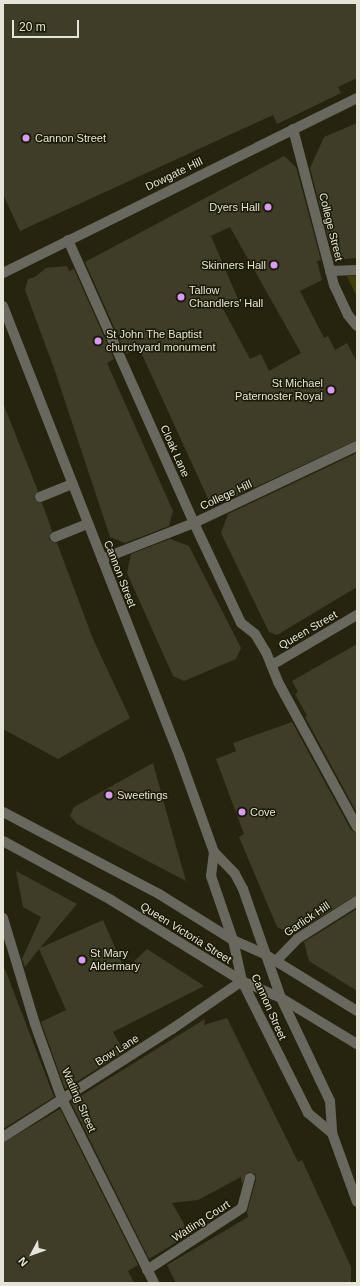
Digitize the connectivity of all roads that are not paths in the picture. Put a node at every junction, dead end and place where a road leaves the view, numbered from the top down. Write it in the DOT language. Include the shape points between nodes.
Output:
graph roads {
  1 [pos="357,98"];
  2 [pos="294,129"];
  3 [pos="68,240"];
  4 [pos="357,270"];
  5 [pos="330,271"];
  6 [pos="3,273"];
  7 [pos="3,306"];
  8 [pos="357,326"];
  9 [pos="357,446"];
  10 [pos="73,484"];
  11 [pos="40,497"];
  12 [pos="194,523"];
  13 [pos="88,524"];
  14 [pos="55,537"];
  15 [pos="102,559"];
  16 [pos="357,615"];
  17 [pos="272,665"];
  18 [pos="3,812"];
  19 [pos="357,827"];
  20 [pos="3,840"];
  21 [pos="214,852"];
  22 [pos="357,901"];
  23 [pos="3,918"];
  24 [pos="233,940"];
  25 [pos="266,955"];
  26 [pos="276,961"];
  27 [pos="242,981"];
  28 [pos="281,998"];
  29 [pos="357,1012"];
  30 [pos="357,1044"];
  31 [pos="62,1099"];
  32 [pos="332,1133"];
  33 [pos="3,1137"];
  34 [pos="250,1178"];
  35 [pos="357,1202"];
  36 [pos="147,1270"];
  37 [pos="154,1283"];
  1 -- 2 [label="street, Dowgate Hill"];
  2 -- 3 [label="street, Dowgate Hill"];
  2 -- 5 [label="street, College Street"];
  3 -- 6 [label="street, Dowgate Hill"];
  3 -- 12 [label="street, Cloak Lane"];
  4 -- 5 [label="street"];
  5 -- 8 [label="street, College Street" via="339,299"];
  7 -- 10 [label="street, Cannon Street"];
  9 -- 12 [label="street, College Hill"];
  10 -- 11 [label="street"];
  10 -- 13 [label="street, Cannon Street"];
  12 -- 15 [label="street, College Hill"];
  12 -- 17 [label="street, Cloak Lane" via="241,623 255,634"];
  13 -- 14 [label="street"];
  13 -- 15 [label="street, Cannon Street"];
  15 -- 21 [label="street, Cannon Street"];
  16 -- 17 [label="street, Queen Street"];
  17 -- 19 [label="street, Cloak Lane" via="278,682"];
  18 -- 24 [label="street, Queen Victoria Street" via="160,894"];
  20 -- 27 [label="street, Queen Victoria Street" via="112,900"];
  21 -- 24 [label="street, Cannon Street" via="211,876"];
  21 -- 25 [label="street, Cannon Street" via="235,874"];
  22 -- 26 [label="street, Garlick Hill" via="297,939"];
  23 -- 31 [label="street, Watling Street" via="35,1024"];
  24 -- 25 [label="street, Queen Victoria Street"];
  24 -- 27 [label="street, Cannon Street"];
  25 -- 26 [label="street, Queen Victoria Street"];
  25 -- 28 [label="street, Cannon Street"];
  26 -- 29 [label="street, Queen Victoria Street"];
  27 -- 28 [label="street, Queen Victoria Street"];
  27 -- 31 [label="street, Bow Lane"];
  27 -- 32 [label="street, Cannon Street" via="308,1113"];
  28 -- 30 [label="street, Queen Victoria Street"];
  28 -- 32 [label="street, Cannon Street" via="330,1101"];
  31 -- 33 [label="street, Bow Lane"];
  31 -- 36 [label="street, Watling Street"];
  32 -- 35 [label="street, Cannon Street"];
  34 -- 36 [label="street, Watling Court" via="242,1208"];
  36 -- 37 [label="street, Watling Street"];
}
